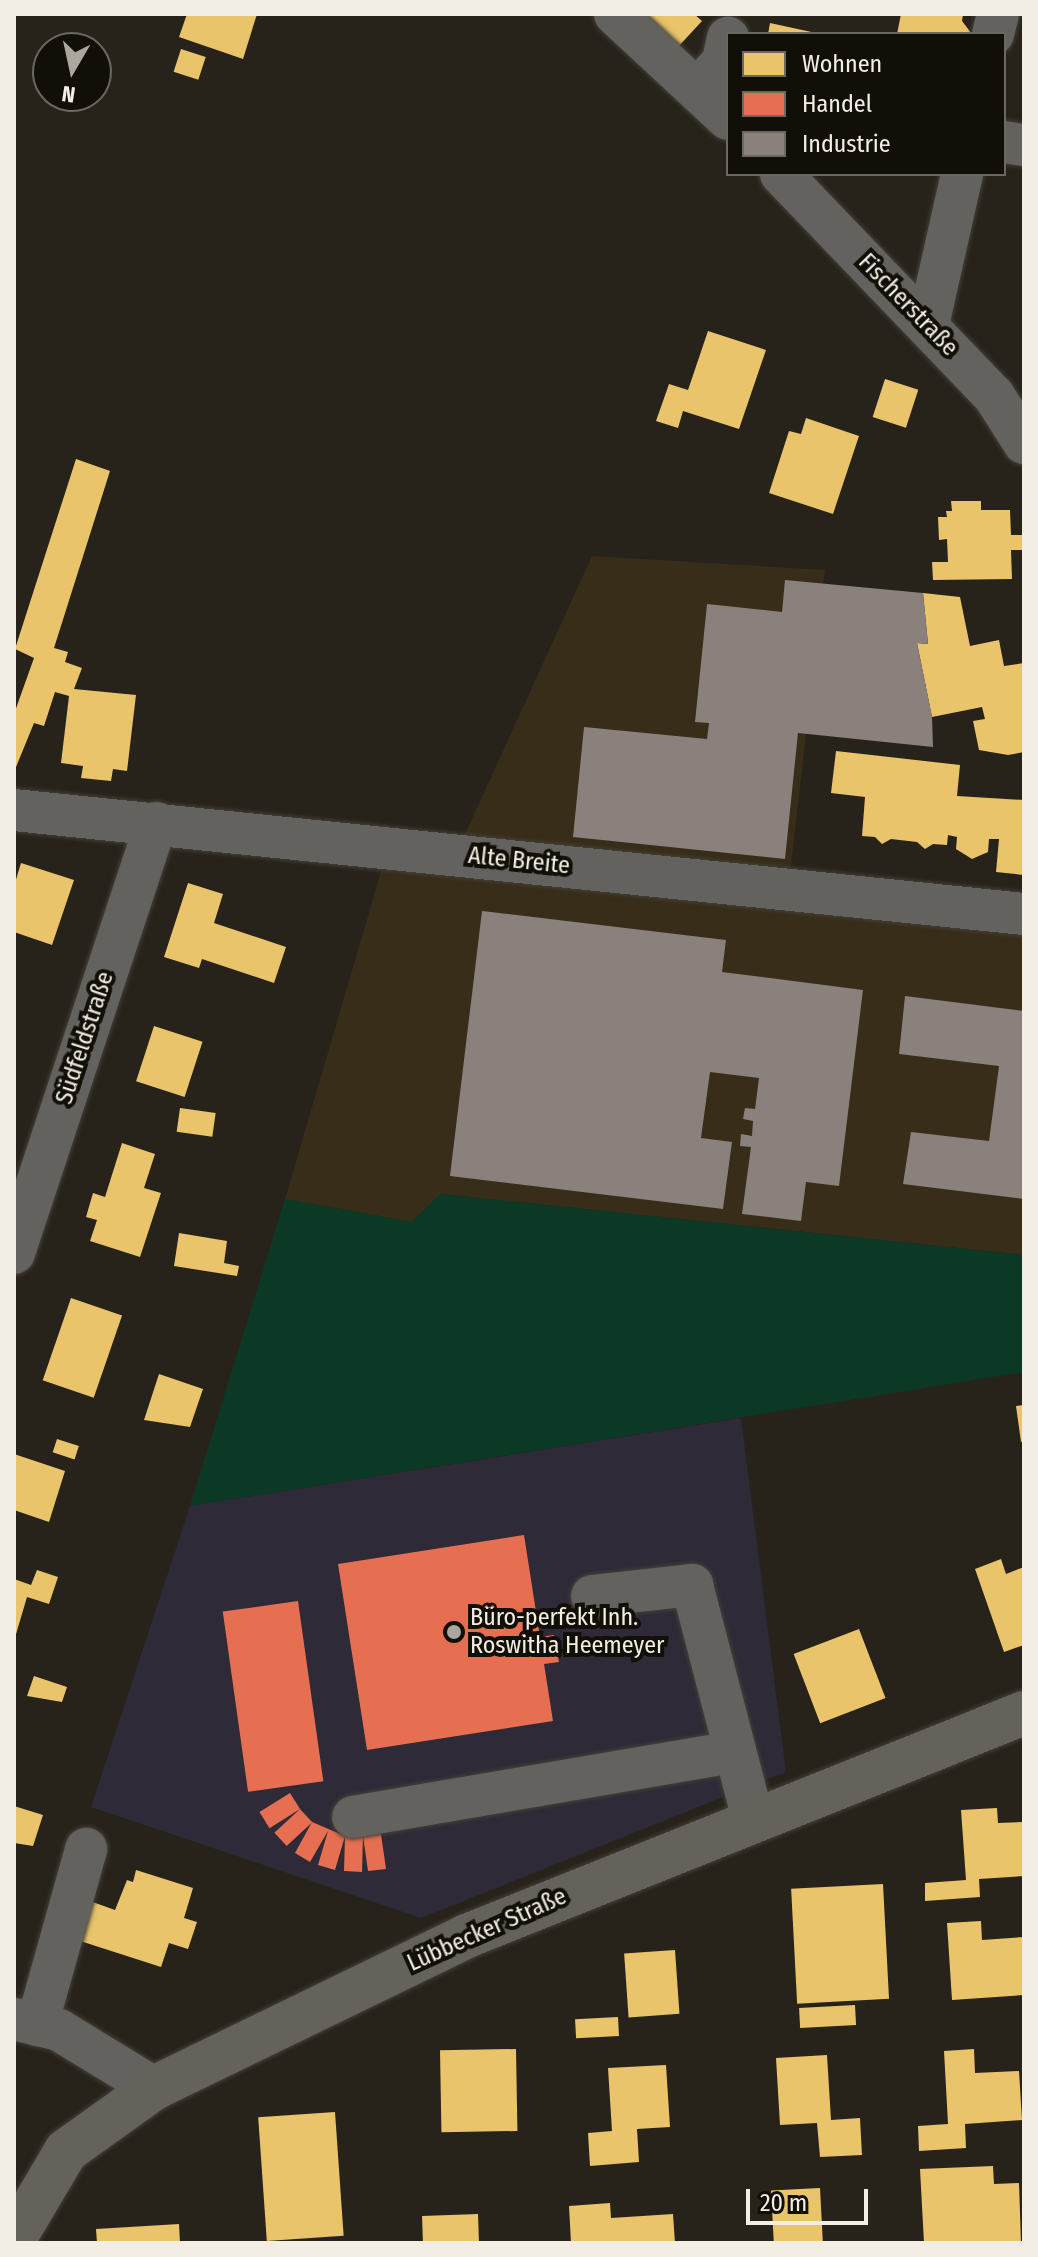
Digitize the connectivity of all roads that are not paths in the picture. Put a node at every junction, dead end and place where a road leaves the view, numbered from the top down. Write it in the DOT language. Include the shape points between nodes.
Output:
graph roads {
  1 [pos="615,14"];
  2 [pos="726,46"];
  3 [pos="698,89"];
  4 [pos="726,117"];
  5 [pos="783,176"];
  6 [pos="962,176"];
  7 [pos="928,325"];
  8 [pos="1024,443"];
  9 [pos="14,810"];
  10 [pos="156,823"];
  11 [pos="1024,914"];
  12 [pos="14,1253"];
  13 [pos="592,1596"];
  14 [pos="1024,1713"];
  15 [pos="733,1752"];
  16 [pos="353,1817"];
  17 [pos="753,1819"];
  18 [pos="86,1849"];
  19 [pos="26,2022"];
  20 [pos="154,2088"];
  21 [pos="14,2239"];
  1 -- 3 [label="street"];
  2 -- 3 [label="street" via="723,61"];
  3 -- 4 [label="street"];
  5 -- 7 [label="street, Fischerstraße"];
  6 -- 7 [label="street"];
  7 -- 8 [label="street, Fischerstraße" via="994,396"];
  9 -- 10 [label="street, Alte Breite"];
  10 -- 11 [label="street, Alte Breite"];
  10 -- 12 [label="street, Südfeldstraße"];
  13 -- 15 [label="street" via="692,1585"];
  14 -- 17 [label="main road, Lübbecker Straße"];
  15 -- 16 [label="street"];
  15 -- 17 [label="street"];
  17 -- 20 [label="main road, Lübbecker Straße" via="467,1936"];
  18 -- 19 [label="street"];
  19 -- 20 [label="street" via="59,2030"];
  20 -- 21 [label="main road, Lübbecker Straße" via="66,2151"];
}
